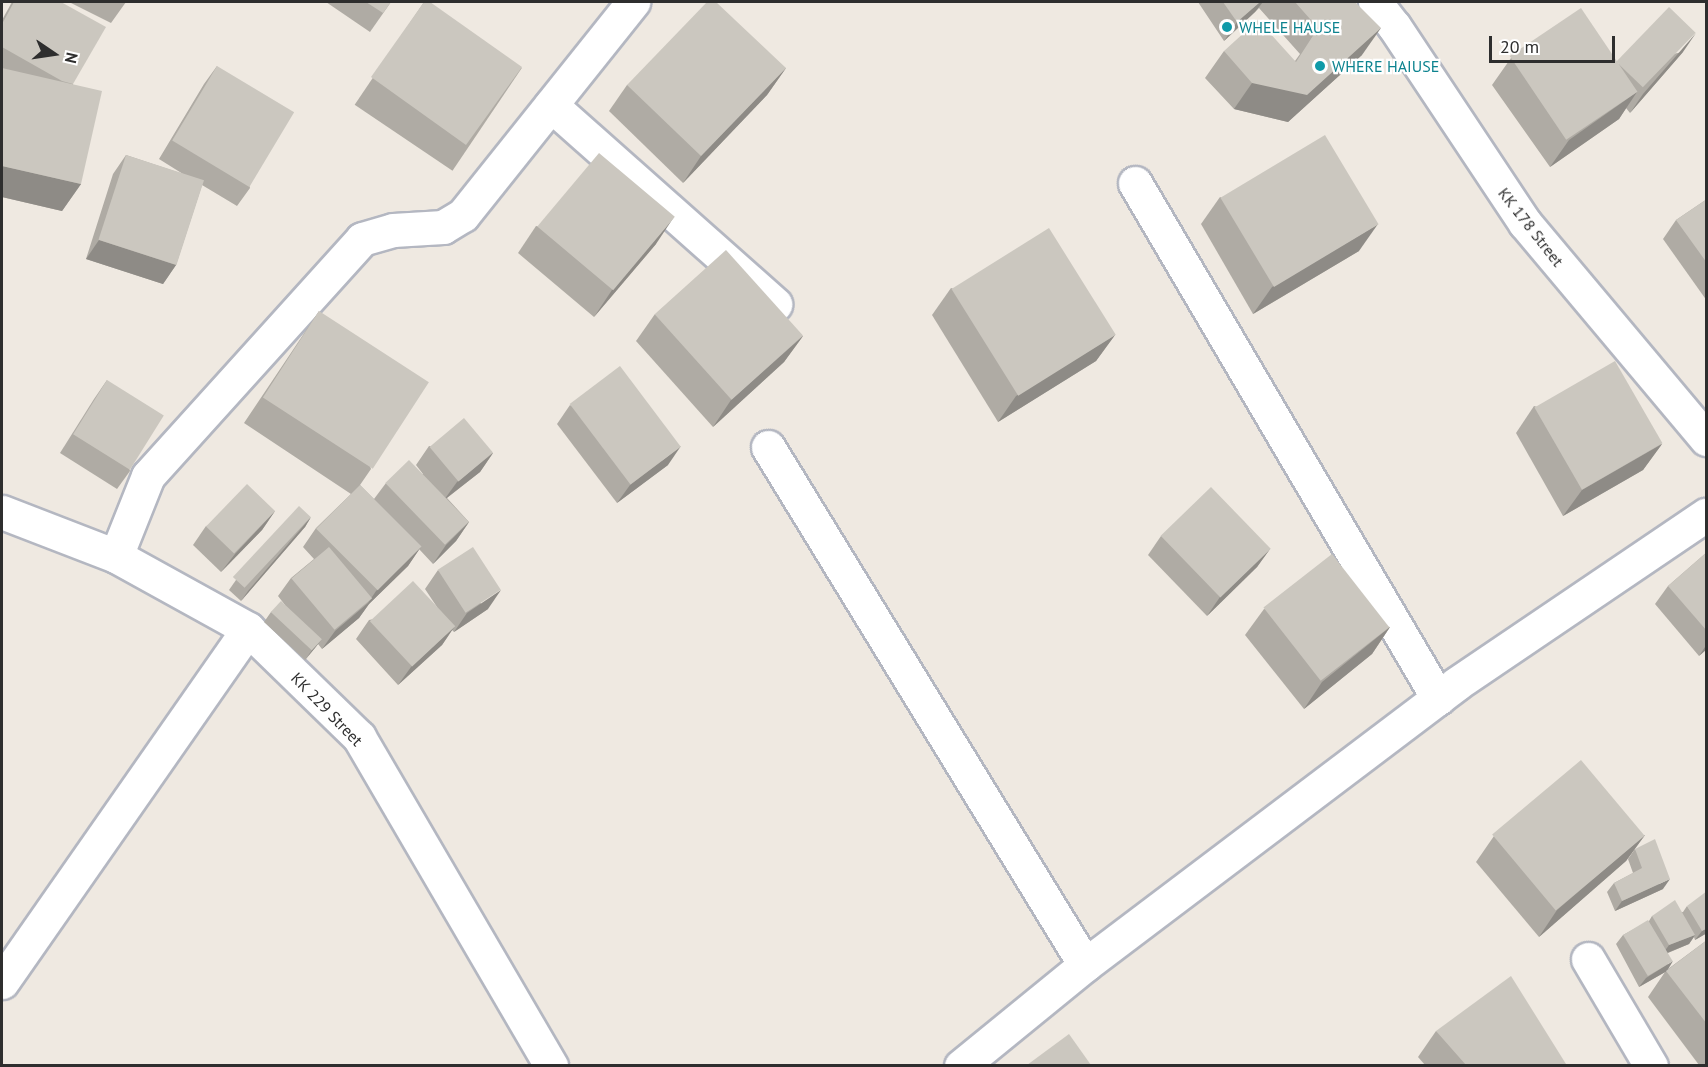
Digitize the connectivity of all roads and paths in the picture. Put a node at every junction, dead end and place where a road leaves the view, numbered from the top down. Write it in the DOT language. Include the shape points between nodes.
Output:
graph roads {
  1 [pos="633,2"];
  2 [pos="1375,2"];
  3 [pos="551,105"];
  4 [pos="1135,183"];
  5 [pos="775,304"];
  6 [pos="1707,439"];
  7 [pos="768,447"];
  8 [pos="2,512"];
  9 [pos="1707,515"];
  10 [pos="116,556"];
  11 [pos="248,629"];
  12 [pos="1438,698"];
  13 [pos="1588,959"];
  14 [pos="1085,965"];
  15 [pos="2,982"];
  16 [pos="551,1065"];
  17 [pos="961,1065"];
  18 [pos="1651,1065"];
  1 -- 3 [label="street"];
  2 -- 6 [label="street, KK 178 Street" via="1525,223"];
  3 -- 5 [label="street"];
  3 -- 10 [label="street" via="463,215 443,227 393,230 362,239 148,476"];
  4 -- 12 [label="street"];
  7 -- 14 [label="street"];
  8 -- 10 [label="street, KK 229 Street"];
  9 -- 12 [label="street"];
  10 -- 11 [label="street, KK 229 Street"];
  11 -- 15 [label="street"];
  11 -- 16 [label="street, KK 229 Street" via="359,737"];
  12 -- 14 [label="street"];
  13 -- 18 [label="street"];
  14 -- 17 [label="street"];
}
